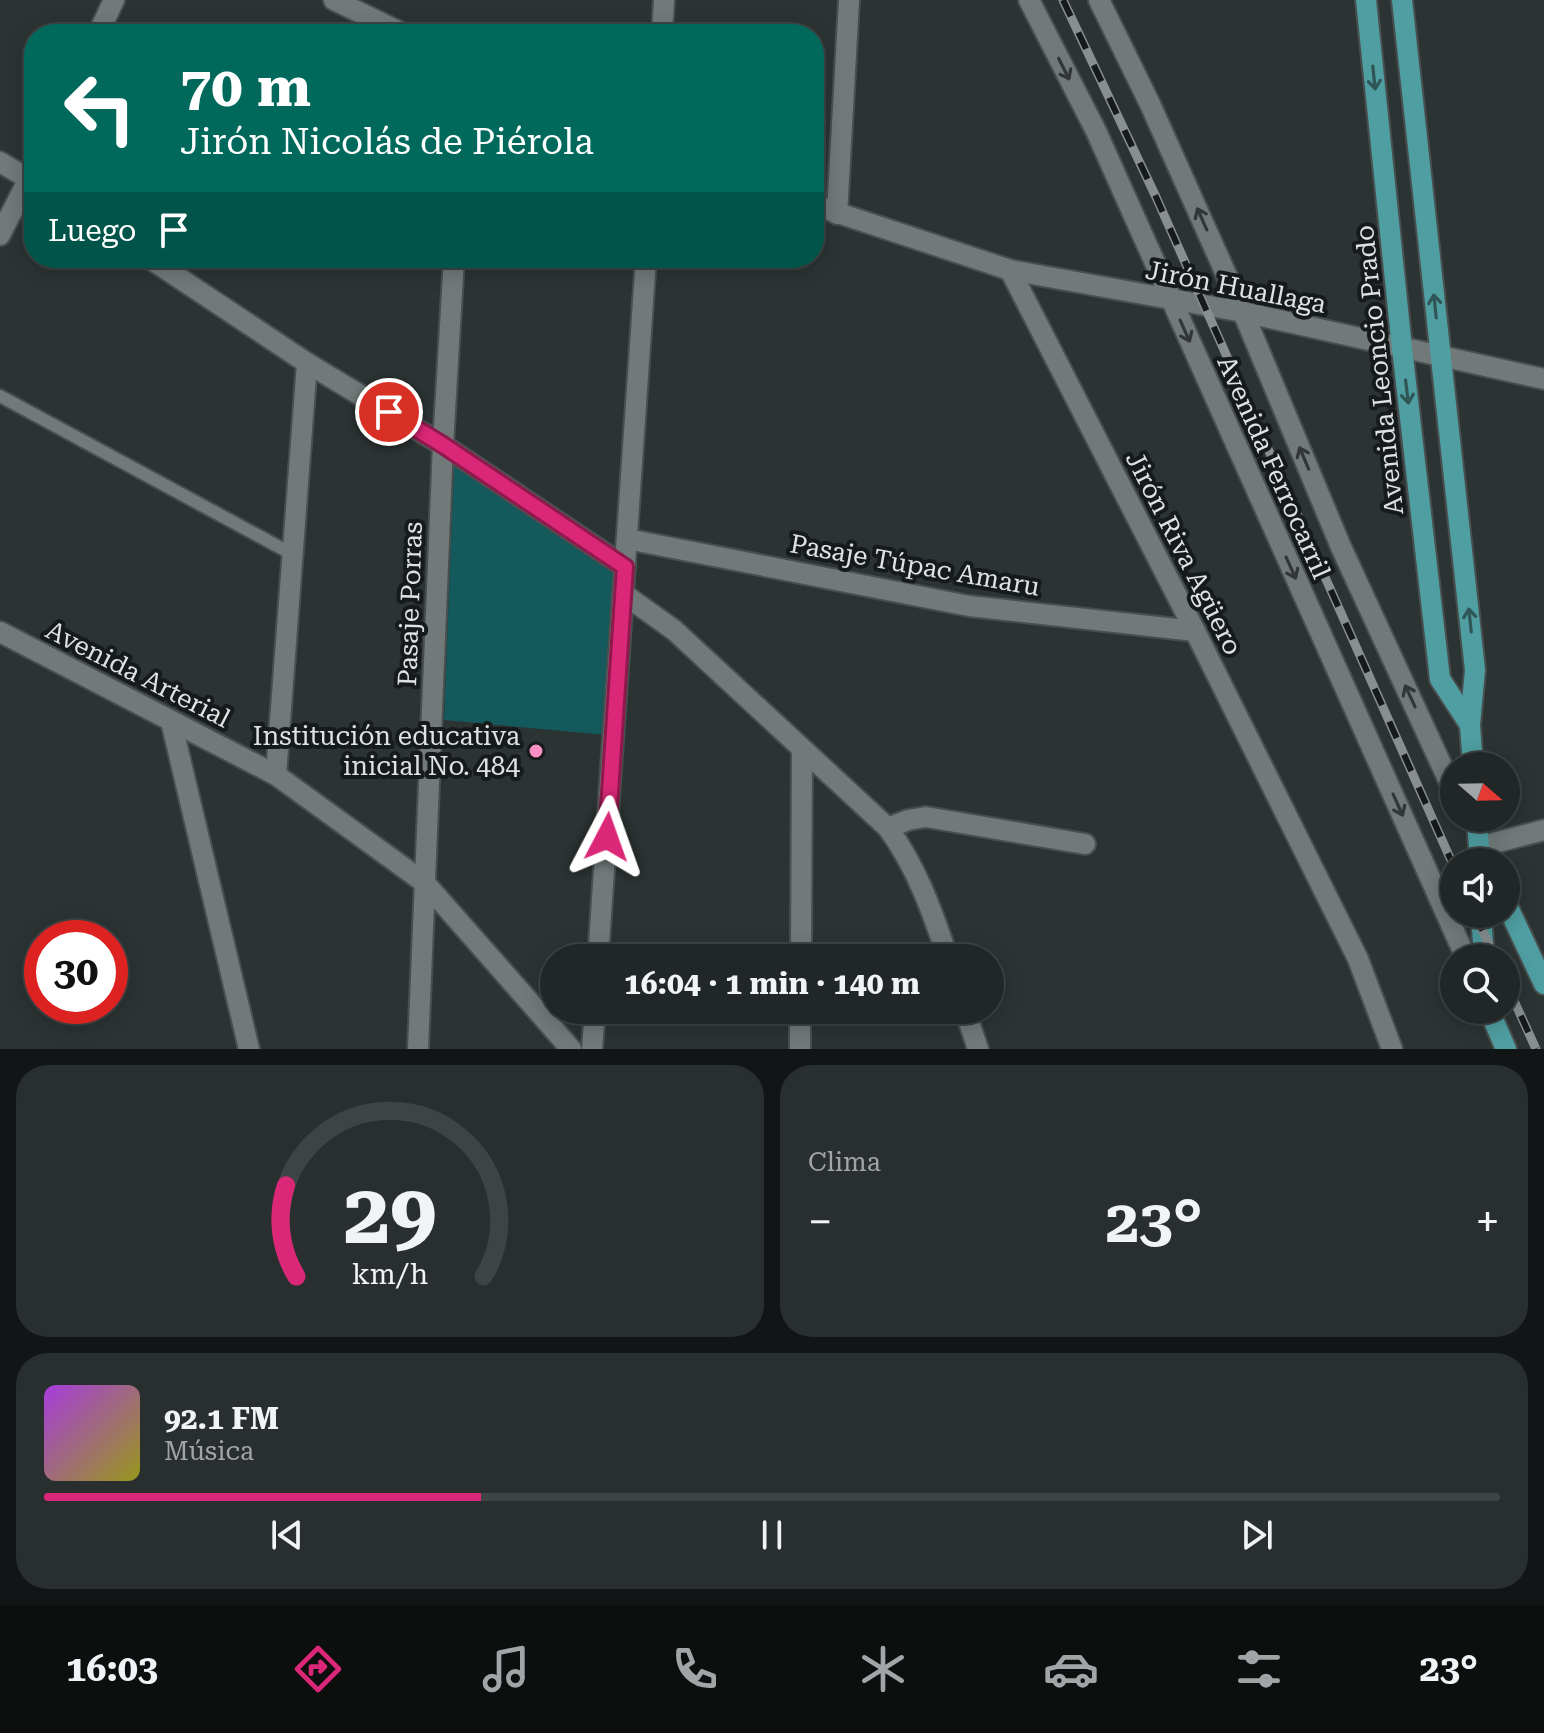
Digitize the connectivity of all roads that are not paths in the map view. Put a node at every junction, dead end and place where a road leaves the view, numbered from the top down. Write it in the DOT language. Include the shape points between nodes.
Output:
graph roads {
  1 [pos="114,0"];
  2 [pos="334,0"];
  3 [pos="664,0"];
  4 [pos="849,0"];
  5 [pos="1029,0"];
  6 [pos="1099,0"];
  7 [pos="1366,0"];
  8 [pos="1402,0"];
  9 [pos="103,24"];
  10 [pos="383,24"];
  11 [pos="663,24"];
  12 [pos="0,162"];
  13 [pos="24,172"];
  14 [pos="24,191"];
  15 [pos="824,209"];
  16 [pos="837,214"];
  17 [pos="0,235"];
  18 [pos="164,268"];
  19 [pos="453,268"];
  20 [pos="645,268"];
  21 [pos="1010,270"];
  22 [pos="1171,300"];
  23 [pos="1243,312"];
  24 [pos="1402,348"];
  25 [pos="1441,357"];
  26 [pos="307,363"];
  27 [pos="1544,379"];
  28 [pos="0,396"];
  29 [pos="443,445"];
  30 [pos="627,539"];
  31 [pos="292,554"];
  32 [pos="625,567"];
  33 [pos="625,595"];
  34 [pos="1195,631"];
  35 [pos="0,632"];
  36 [pos="171,721"];
  37 [pos="1470,725"];
  38 [pos="802,751"];
  39 [pos="1472,752"];
  40 [pos="1440,762"];
  41 [pos="276,775"];
  42 [pos="888,828"];
  43 [pos="1544,830"];
  44 [pos="1085,844"];
  45 [pos="1503,848"];
  46 [pos="425,883"];
  47 [pos="1518,928"];
  48 [pos="599,944"];
  49 [pos="801,944"];
  50 [pos="943,944"];
  51 [pos="1460,944"];
  52 [pos="1542,976"];
  53 [pos="594,1024"];
  54 [pos="800,1024"];
  55 [pos="970,1024"];
  56 [pos="1490,1024"];
  57 [pos="1495,1024"];
  58 [pos="249,1049"];
  59 [pos="418,1049"];
  60 [pos="571,1049"];
  61 [pos="592,1049"];
  62 [pos="800,1049"];
  63 [pos="978,1049"];
  64 [pos="1392,1049"];
  65 [pos="1491,1049"];
  66 [pos="1506,1049"];
  1 -- 9 [label="street"];
  2 -- 10 [label="street"];
  3 -- 11 [label="street"];
  4 -- 16 [label="street"];
  5 -- 22 [label="street, Avenida Ferrocarril, one-way" via="1096,131"];
  23 -- 6 [label="street, Avenida Ferrocarril, one-way"];
  7 -- 24 [label="main road, Avenida Leoncio Prado, one-way"];
  25 -- 8 [label="main road, Avenida Leoncio Prado, one-way"];
  12 -- 13 [label="street"];
  14 -- 17 [label="street"];
  15 -- 16 [label="street"];
  16 -- 21 [label="street"];
  18 -- 26 [label="street"];
  19 -- 29 [label="street, Pasaje Porras"];
  20 -- 30 [label="street"];
  21 -- 22 [label="street, Jirón Huallaga"];
  21 -- 34 [label="street, Jirón Riva Agüero"];
  22 -- 23 [label="street, Jirón Huallaga"];
  22 -- 51 [label="street, Avenida Ferrocarril, one-way"];
  23 -- 24 [label="street, Jirón Huallaga"];
  40 -- 23 [label="street, Avenida Ferrocarril, one-way" via="1341,547"];
  24 -- 25 [label="street, Jirón Huallaga"];
  24 -- 37 [label="main road, Avenida Leoncio Prado, one-way" via="1440,679"];
  25 -- 27 [label="street, Jirón Huallaga"];
  37 -- 25 [label="main road, Avenida Leoncio Prado, one-way" via="1475,670"];
  26 -- 29 [label="street"];
  26 -- 31 [label="street"];
  28 -- 31 [label="lane"];
  29 -- 32 [label="street"];
  29 -- 46 [label="street, Pasaje Porras"];
  30 -- 32 [label="street"];
  30 -- 34 [label="street, Pasaje Túpac Amaru" via="969,606"];
  31 -- 41 [label="street"];
  32 -- 33 [label="street"];
  33 -- 38 [label="street" via="674,630"];
  33 -- 48 [label="street"];
  34 -- 64 [label="street, Jirón Riva Agüero" via="1358,959"];
  35 -- 36 [label="street, Avenida Arterial"];
  36 -- 41 [label="street, Avenida Arterial"];
  36 -- 58 [label="street"];
  37 -- 39 [label="main road, Avenida Leoncio Prado"];
  38 -- 42 [label="street"];
  38 -- 49 [label="street"];
  41 -- 46 [label="street, Avenida Arterial"];
  42 -- 44 [label="street" via="926,817"];
  42 -- 50 [label="street" via="924,888"];
  43 -- 45 [label="street"];
  46 -- 59 [label="street, Pasaje Porras"];
  46 -- 60 [label="street, Avenida Arterial"];
  47 -- 52 [label="main road"];
  53 -- 61 [label="street"];
  54 -- 62 [label="street"];
  55 -- 63 [label="street"];
  56 -- 65 [label="main road"];
  57 -- 66 [label="main road"];
}
